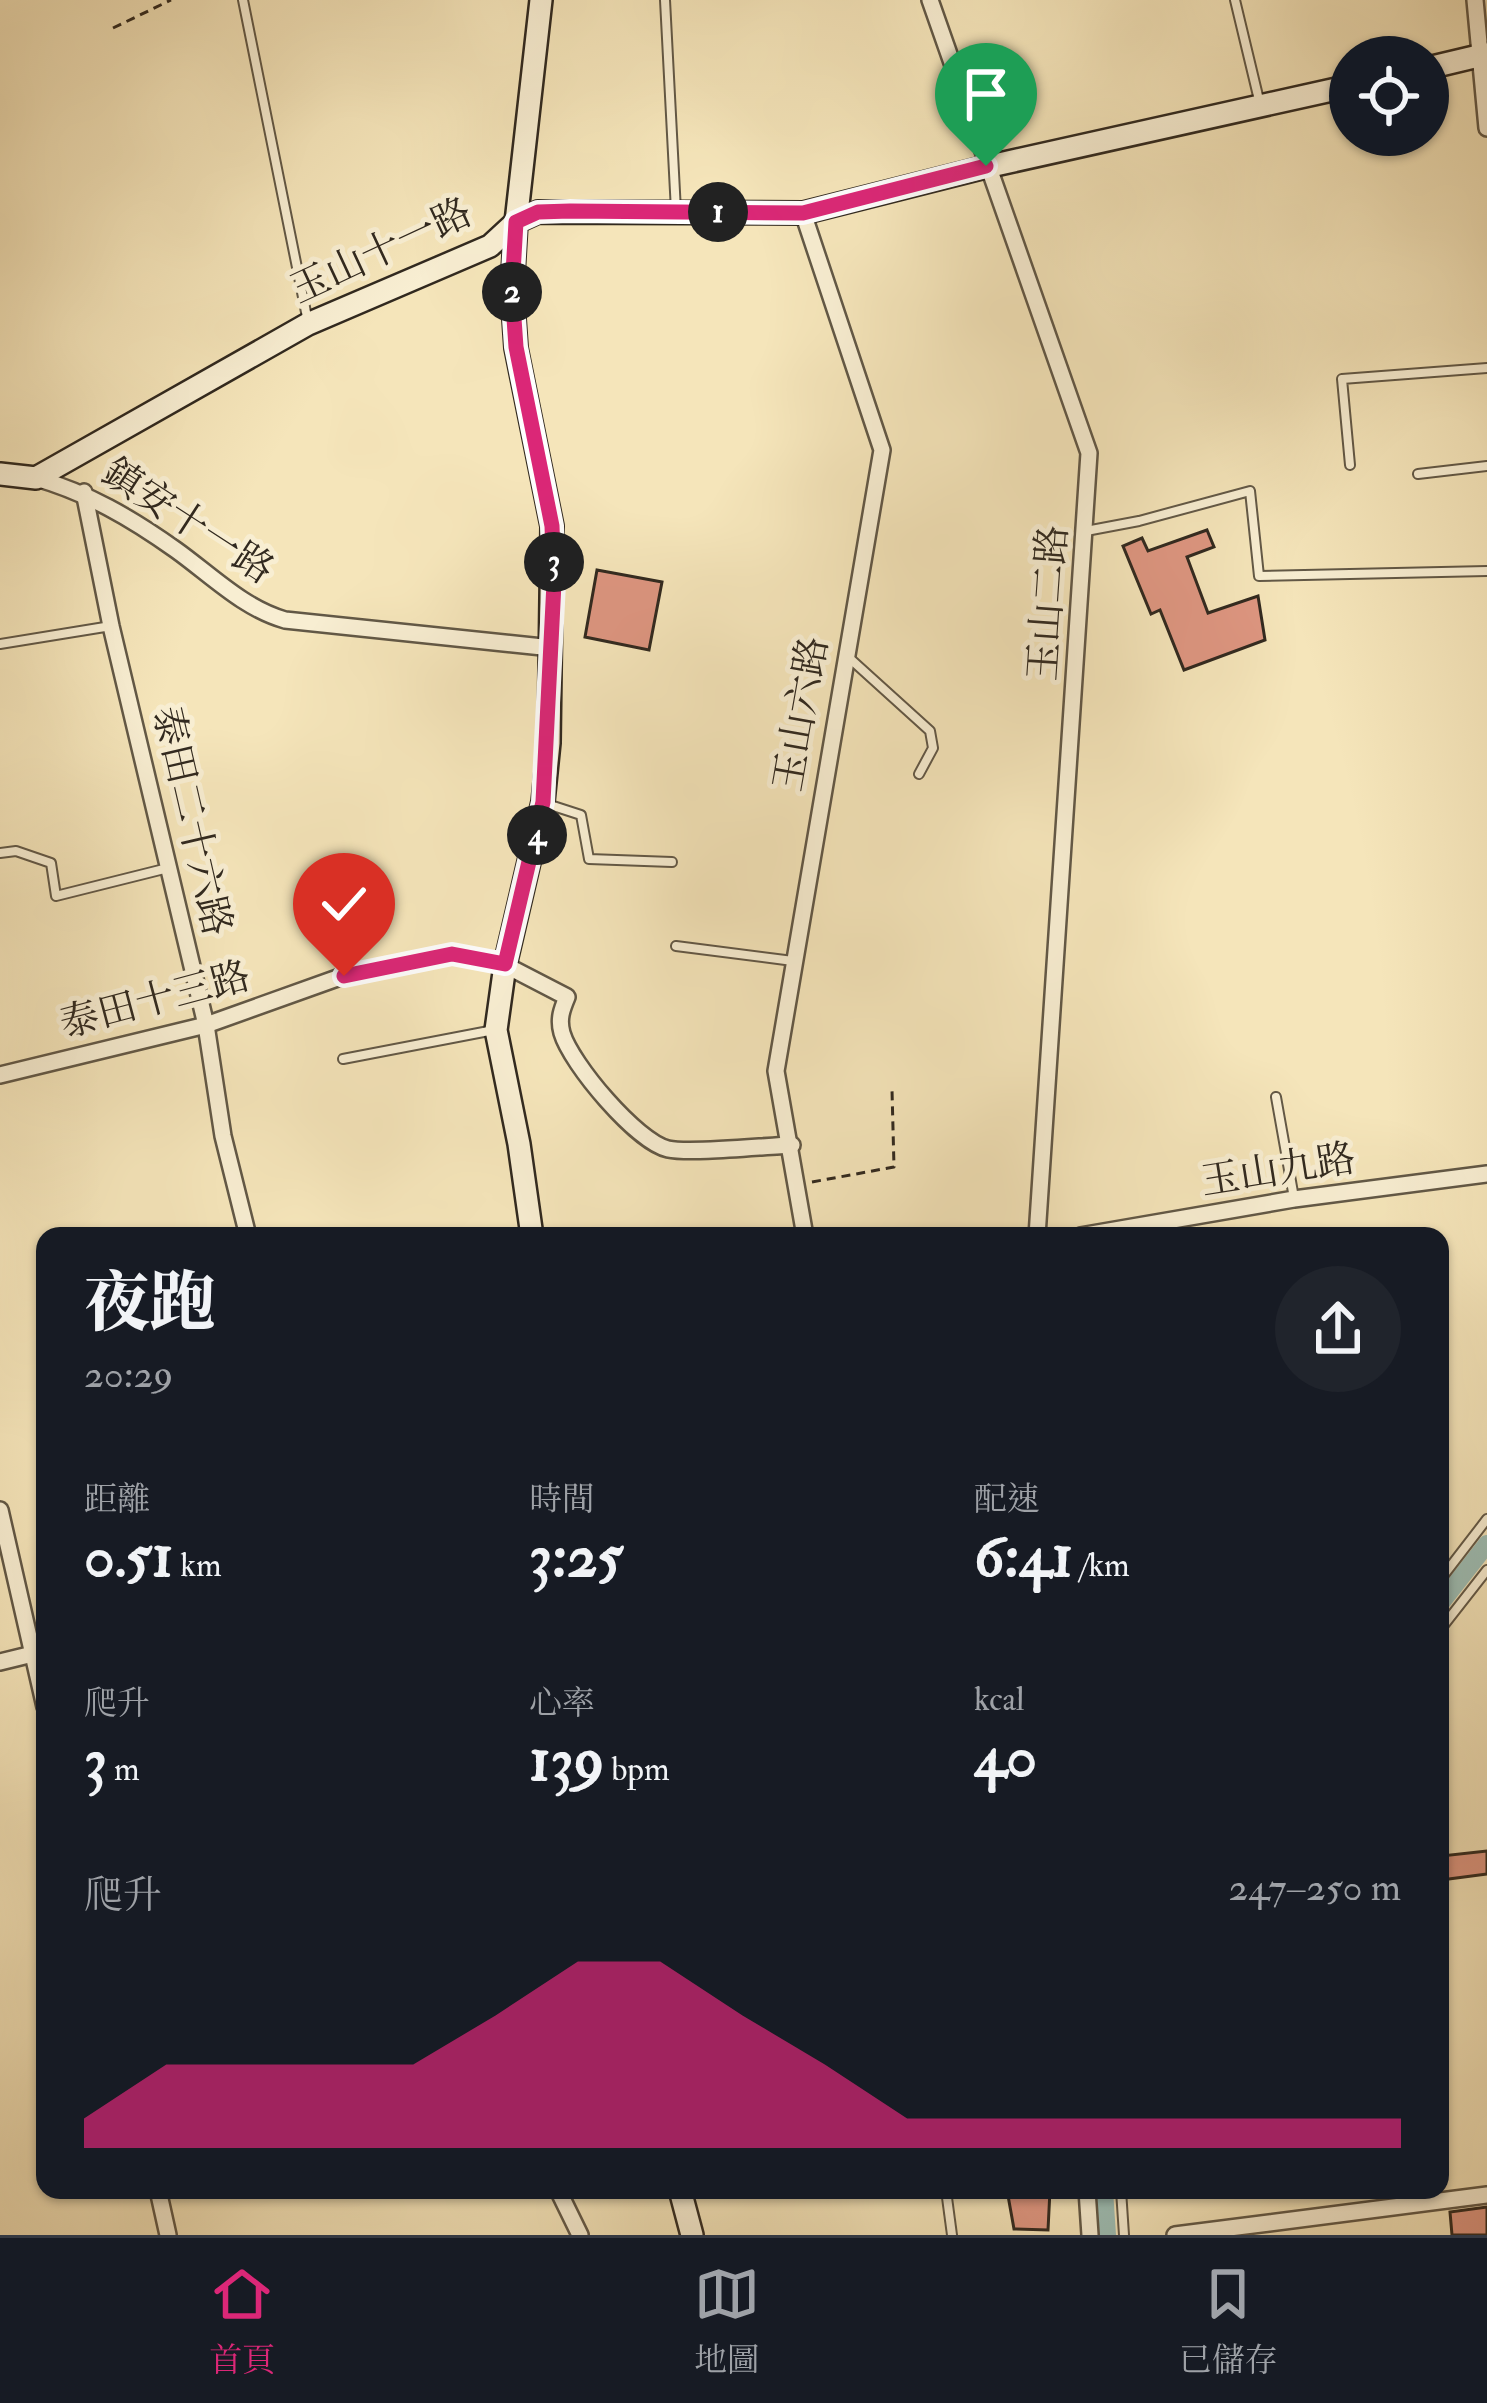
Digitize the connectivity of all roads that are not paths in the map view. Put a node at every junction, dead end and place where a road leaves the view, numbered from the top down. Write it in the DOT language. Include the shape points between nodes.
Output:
graph roads {
  1 [pos="243,0"];
  2 [pos="541,0"];
  3 [pos="664,0"];
  4 [pos="930,0"];
  5 [pos="1235,0"];
  6 [pos="1475,0"];
  7 [pos="1485,55"];
  8 [pos="1449,63"];
  9 [pos="1329,91"];
  10 [pos="1261,107"];
  11 [pos="1487,128"];
  12 [pos="986,166"];
  13 [pos="676,212"];
  14 [pos="803,213"];
  15 [pos="516,222"];
  16 [pos="308,324"];
  17 [pos="1487,368"];
  18 [pos="1350,465"];
  19 [pos="1487,466"];
  20 [pos="1418,473"];
  21 [pos="0,474"];
  22 [pos="36,478"];
  23 [pos="84,492"];
  24 [pos="1086,531"];
  25 [pos="1487,571"];
  26 [pos="111,626"];
  27 [pos="0,644"];
  28 [pos="552,648"];
  29 [pos="844,654"];
  30 [pos="919,774"];
  31 [pos="543,802"];
  32 [pos="0,854"];
  33 [pos="672,862"];
  34 [pos="170,868"];
  35 [pos="676,946"];
  36 [pos="794,962"];
  37 [pos="505,964"];
  38 [pos="206,1025"];
  39 [pos="496,1030"];
  40 [pos="343,1059"];
  41 [pos="0,1075"];
  42 [pos="1276,1097"];
  43 [pos="791,1145"];
  44 [pos="1487,1174"];
  45 [pos="1294,1199"];
  46 [pos="246,1227"];
  47 [pos="531,1227"];
  48 [pos="803,1227"];
  49 [pos="1037,1227"];
  50 [pos="1132,1227"];
  51 [pos="0,1510"];
  52 [pos="1487,1519"];
  53 [pos="1449,1568"];
  54 [pos="1487,1570"];
  55 [pos="1449,1619"];
  56 [pos="36,1642"];
  57 [pos="36,1654"];
  58 [pos="0,1662"];
  59 [pos="1487,2195"];
  60 [pos="160,2199"];
  61 [pos="562,2199"];
  62 [pos="682,2199"];
  63 [pos="947,2199"];
  64 [pos="1088,2199"];
  65 [pos="1122,2199"];
  66 [pos="168,2235"];
  67 [pos="580,2235"];
  68 [pos="692,2235"];
  69 [pos="952,2235"];
  70 [pos="1090,2235"];
  71 [pos="1124,2235"];
  72 [pos="1175,2235"];
  1 -- 16 [label="lane"];
  2 -- 15 [label="street"];
  3 -- 13 [label="lane"];
  4 -- 12 [label="street, 玉山二路"];
  5 -- 10 [label="lane"];
  6 -- 7 [label="street"];
  7 -- 8 [label="street"];
  7 -- 11 [label="street"];
  9 -- 10 [label="street, 玉山十一路"];
  10 -- 12 [label="street, 玉山十一路"];
  12 -- 14 [label="street, 玉山十一路"];
  12 -- 24 [label="street, 玉山二路" via="1090,453"];
  13 -- 14 [label="street, 玉山十一路"];
  13 -- 15 [label="street, 玉山十一路" via="538,212"];
  14 -- 29 [label="street, 玉山六路" via="882,450"];
  15 -- 16 [label="street, 玉山十一路" via="490,245"];
  15 -- 28 [label="street" via="516,347 552,526"];
  16 -- 22 [label="street, 玉山十一路"];
  17 -- 18 [label="lane" via="1342,379"];
  19 -- 20 [label="lane"];
  21 -- 22 [label="street, 鎮安十一路"];
  22 -- 23 [label="street, 鎮安十一路"];
  23 -- 26 [label="street, 泰田二十六路"];
  23 -- 28 [label="street, 鎮安十一路" via="262,614"];
  24 -- 25 [label="lane" via="1250,491 1259,576"];
  24 -- 49 [label="street, 玉山二路"];
  26 -- 27 [label="lane"];
  26 -- 34 [label="street, 泰田二十六路"];
  28 -- 31 [label="street"];
  29 -- 30 [label="lane" via="930,731 933,748"];
  29 -- 36 [label="street, 玉山六路"];
  31 -- 33 [label="lane" via="581,815 589,859"];
  31 -- 37 [label="street"];
  32 -- 34 [label="lane" via="51,863 56,896"];
  34 -- 38 [label="street, 泰田二十六路"];
  35 -- 36 [label="lane"];
  36 -- 43 [label="street, 玉山六路" via="776,1071"];
  37 -- 38 [label="street, 泰田十三路" via="452,954 344,976"];
  37 -- 39 [label="street"];
  37 -- 43 [label="street, 泰田十三路" via="568,997 561,1033 581,1071 666,1149"];
  38 -- 41 [label="street, 泰田十三路"];
  38 -- 46 [label="street, 泰田二十六路"];
  39 -- 40 [label="lane"];
  39 -- 47 [label="street"];
  42 -- 45 [label="lane"];
  43 -- 48 [label="street, 玉山六路"];
  44 -- 45 [label="street, 玉山九路"];
  45 -- 50 [label="street, 玉山九路"];
  51 -- 56 [label="street"];
  52 -- 53 [label="lane"];
  54 -- 55 [label="lane"];
  57 -- 58 [label="street"];
  59 -- 72 [label="street"];
  60 -- 66 [label="street"];
  61 -- 67 [label="street"];
  62 -- 68 [label="street"];
  63 -- 69 [label="lane"];
  64 -- 70 [label="street"];
  65 -- 71 [label="lane"];
}
